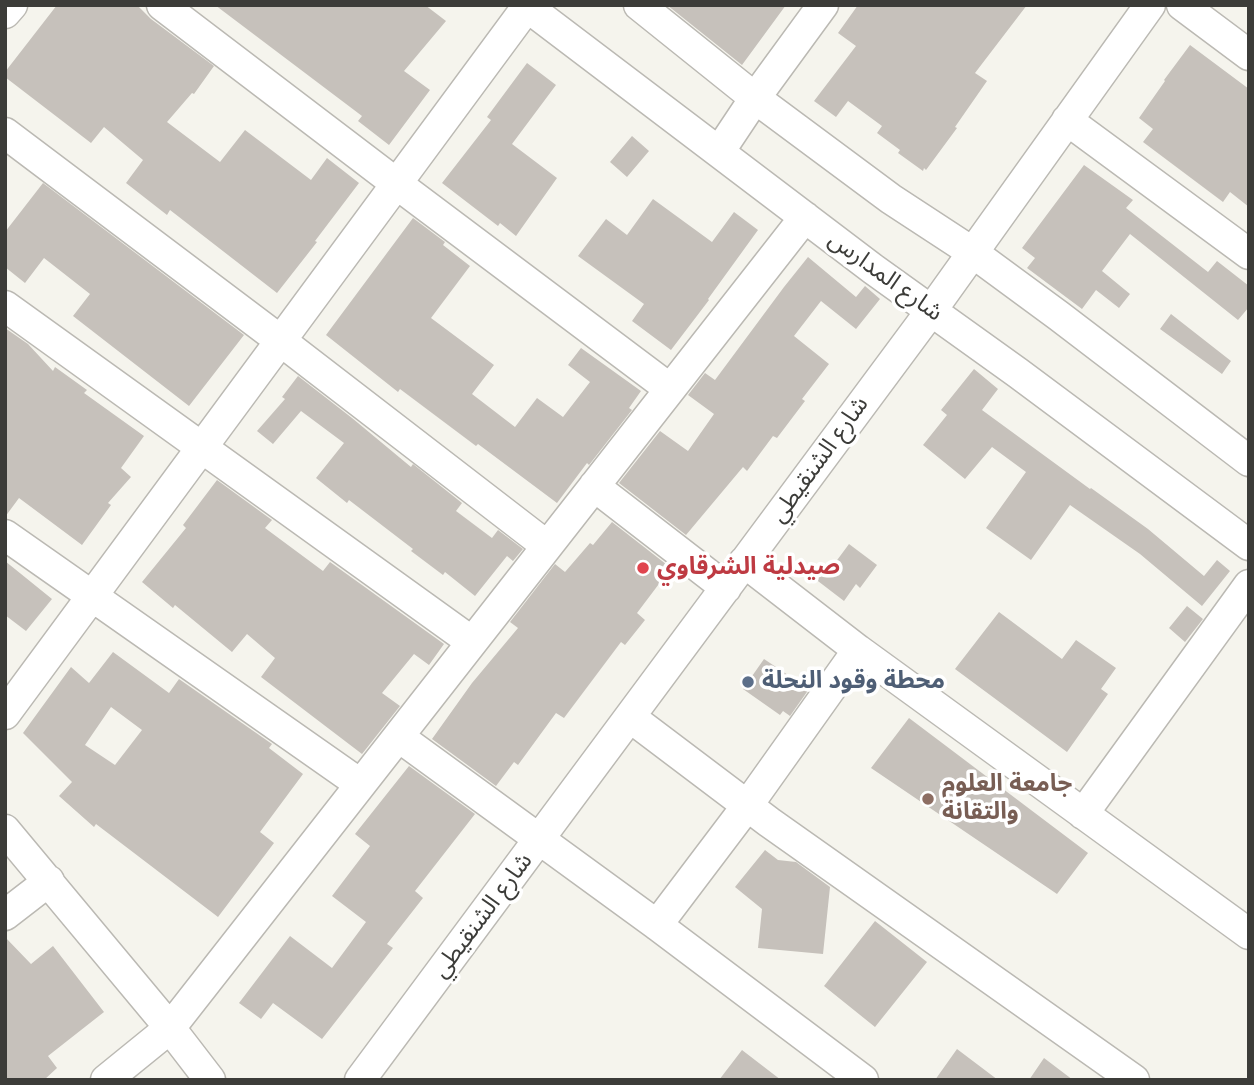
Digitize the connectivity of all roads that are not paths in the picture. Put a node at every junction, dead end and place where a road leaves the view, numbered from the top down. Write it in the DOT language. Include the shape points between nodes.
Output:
graph roads {
  1 [pos="12,5"];
  2 [pos="162,5"];
  3 [pos="639,5"];
  4 [pos="823,5"];
  5 [pos="1150,5"];
  6 [pos="1182,5"];
  7 [pos="537,9"];
  8 [pos="5,13"];
  9 [pos="1249,55"];
  10 [pos="755,98"];
  11 [pos="1067,120"];
  12 [pos="5,133"];
  13 [pos="719,152"];
  14 [pos="397,184"];
  15 [pos="805,217"];
  16 [pos="972,252"];
  17 [pos="1249,254"];
  18 [pos="5,306"];
  19 [pos="931,311"];
  20 [pos="281,341"];
  21 [pos="670,389"];
  22 [pos="203,447"];
  23 [pos="1249,460"];
  24 [pos="594,486"];
  25 [pos="5,535"];
  26 [pos="1249,545"];
  27 [pos="547,546"];
  28 [pos="744,562"];
  29 [pos="1249,585"];
  30 [pos="726,588"];
  31 [pos="92,596"];
  32 [pos="472,642"];
  33 [pos="858,650"];
  34 [pos="5,714"];
  35 [pos="630,717"];
  36 [pos="399,737"];
  37 [pos="360,784"];
  38 [pos="747,806"];
  39 [pos="1083,814"];
  40 [pos="5,830"];
  41 [pos="539,840"];
  42 [pos="48,881"];
  43 [pos="5,915"];
  44 [pos="657,925"];
  45 [pos="1249,934"];
  46 [pos="170,1028"];
  47 [pos="106,1080"];
  48 [pos="210,1080"];
  49 [pos="360,1080"];
  50 [pos="863,1080"];
  51 [pos="1134,1080"];
  1 -- 8 [label="street"];
  2 -- 14 [label="street"];
  3 -- 10 [label="street"];
  4 -- 10 [label="street"];
  5 -- 11 [label="street, شارع الشنقيطي"];
  6 -- 9 [label="street"];
  7 -- 13 [label="street, شارع المدارس"];
  7 -- 14 [label="street"];
  10 -- 13 [label="street"];
  10 -- 16 [label="street" via="891,199"];
  11 -- 16 [label="street, شارع الشنقيطي"];
  11 -- 17 [label="street"];
  12 -- 20 [label="street"];
  13 -- 15 [label="street, شارع المدارس"];
  14 -- 20 [label="street"];
  14 -- 21 [label="street"];
  15 -- 19 [label="street, شارع المدارس"];
  15 -- 21 [label="street"];
  16 -- 19 [label="street, شارع الشنقيطي"];
  16 -- 23 [label="street"];
  18 -- 22 [label="street"];
  19 -- 26 [label="street, شارع المدارس"];
  19 -- 28 [label="street, شارع الشنقيطي"];
  20 -- 22 [label="street"];
  20 -- 27 [label="street"];
  21 -- 24 [label="street"];
  22 -- 31 [label="street"];
  22 -- 32 [label="street"];
  24 -- 27 [label="street"];
  24 -- 30 [label="street"];
  25 -- 31 [label="street"];
  27 -- 32 [label="street"];
  28 -- 30 [label="street, شارع الشنقيطي"];
  28 -- 33 [label="street"];
  29 -- 39 [label="street"];
  30 -- 35 [label="street, شارع الشنقيطي"];
  31 -- 34 [label="street"];
  31 -- 37 [label="street"];
  32 -- 36 [label="street"];
  33 -- 38 [label="street"];
  33 -- 39 [label="street"];
  35 -- 38 [label="street"];
  35 -- 41 [label="street, شارع الشنقيطي"];
  36 -- 37 [label="street"];
  36 -- 41 [label="street"];
  37 -- 46 [label="street"];
  38 -- 44 [label="street"];
  38 -- 51 [label="street"];
  39 -- 45 [label="street"];
  40 -- 42 [label="street"];
  41 -- 44 [label="street"];
  41 -- 49 [label="street, شارع الشنقيطي"];
  42 -- 43 [label="street"];
  42 -- 46 [label="street"];
  44 -- 50 [label="street"];
  46 -- 47 [label="street"];
  46 -- 48 [label="street"];
}
